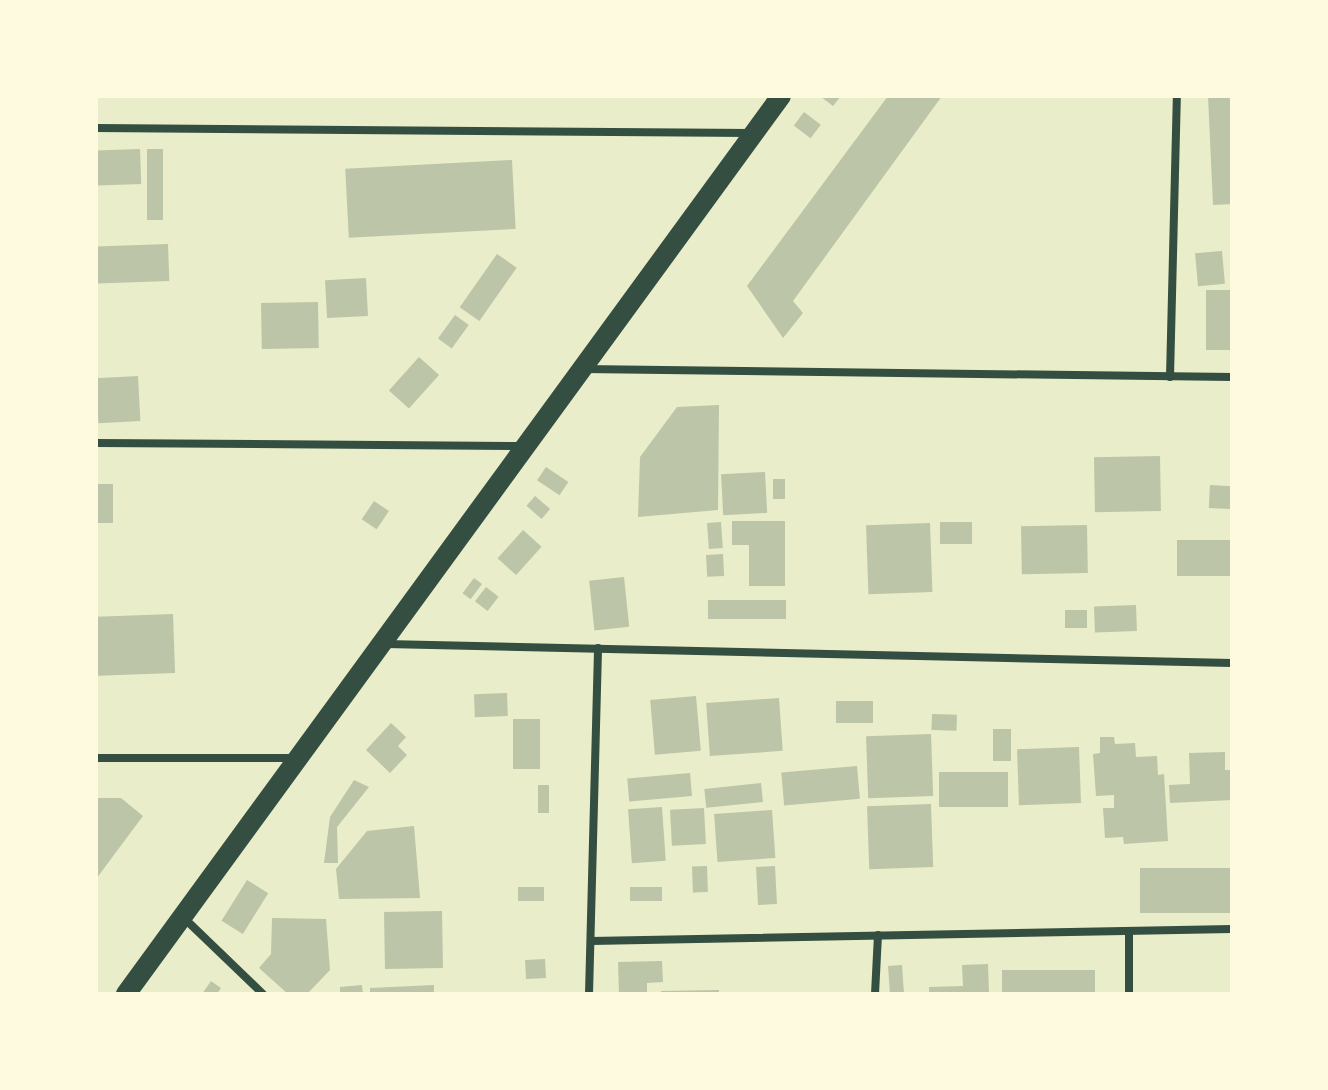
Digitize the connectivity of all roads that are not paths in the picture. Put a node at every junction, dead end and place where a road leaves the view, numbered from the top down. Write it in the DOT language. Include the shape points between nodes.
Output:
graph roads {
  1 [pos="781,96"];
  2 [pos="1177,96"];
  3 [pos="96,128"];
  4 [pos="755,133"];
  5 [pos="583,369"];
  6 [pos="1170,377"];
  7 [pos="1232,377"];
  8 [pos="96,443"];
  9 [pos="529,446"];
  10 [pos="386,644"];
  11 [pos="598,648"];
  12 [pos="1232,663"];
  13 [pos="96,758"];
  14 [pos="301,758"];
  15 [pos="183,917"];
  16 [pos="1232,929"];
  17 [pos="1129,931"];
  18 [pos="878,935"];
  19 [pos="591,941"];
  20 [pos="126,994"];
  21 [pos="263,994"];
  22 [pos="589,994"];
  23 [pos="875,994"];
  24 [pos="1129,994"];
  1 -- 4 [label="main road"];
  2 -- 6 [label="street"];
  3 -- 4 [label="street"];
  4 -- 5 [label="main road"];
  5 -- 6 [label="street"];
  5 -- 9 [label="main road"];
  6 -- 7 [label="street"];
  8 -- 9 [label="street"];
  9 -- 10 [label="main road"];
  10 -- 11 [label="street"];
  10 -- 14 [label="main road"];
  11 -- 12 [label="street"];
  11 -- 19 [label="street"];
  13 -- 14 [label="street"];
  14 -- 15 [label="main road"];
  15 -- 20 [label="main road"];
  15 -- 21 [label="street"];
  16 -- 17 [label="street"];
  17 -- 18 [label="street"];
  17 -- 24 [label="street"];
  18 -- 19 [label="street"];
  18 -- 23 [label="street"];
  19 -- 22 [label="street"];
}
